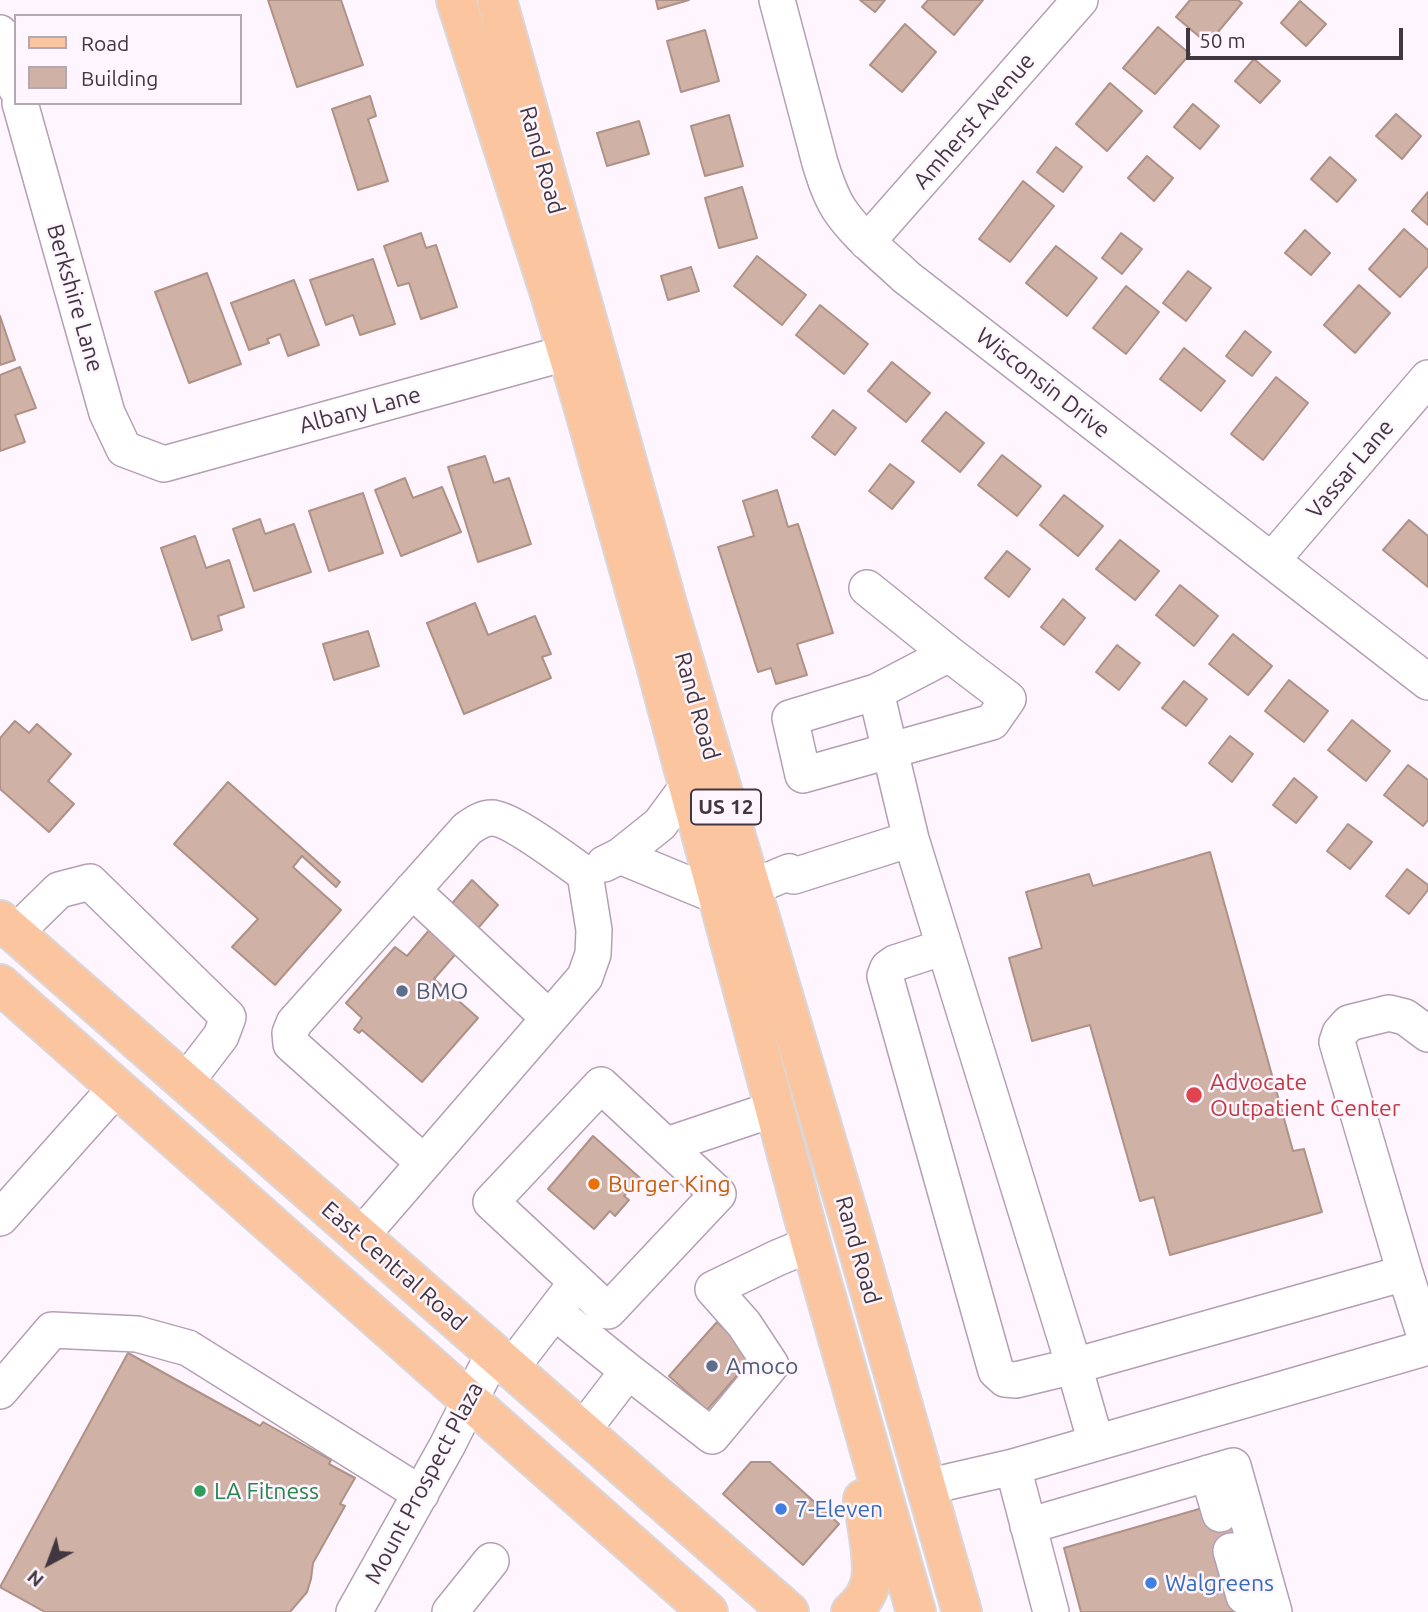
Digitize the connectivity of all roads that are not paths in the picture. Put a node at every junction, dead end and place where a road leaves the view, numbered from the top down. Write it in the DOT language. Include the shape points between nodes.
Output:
graph roads {
  1 [pos="456,0"];
  2 [pos="496,0"];
  3 [pos="776,0"];
  4 [pos="1080,0"];
  5 [pos="0,33"];
  6 [pos="14,81"];
  7 [pos="21,105"];
  8 [pos="867,242"];
  9 [pos="555,356"];
  10 [pos="1428,378"];
  11 [pos="164,464"];
  12 [pos="1272,560"];
  13 [pos="867,588"];
  14 [pos="949,654"];
  15 [pos="1428,682"];
  16 [pos="876,692"];
  17 [pos="890,752"];
  18 [pos="688,786"];
  19 [pos="911,839"];
  20 [pos="620,856"];
  21 [pos="585,874"];
  22 [pos="411,890"];
  23 [pos="734,892"];
  24 [pos="7,927"];
  25 [pos="944,947"];
  26 [pos="0,984"];
  27 [pos="549,1018"];
  28 [pos="1428,1034"];
  29 [pos="184,1083"];
  30 [pos="117,1087"];
  31 [pos="774,1110"];
  32 [pos="667,1145"];
  33 [pos="424,1163"];
  34 [pos="0,1217"];
  35 [pos="360,1237"];
  36 [pos="811,1244"];
  37 [pos="1405,1273"];
  38 [pos="577,1282"];
  39 [pos="555,1312"];
  40 [pos="1428,1347"];
  41 [pos="841,1348"];
  42 [pos="502,1361"];
  43 [pos="1074,1366"];
  44 [pos="628,1371"];
  45 [pos="0,1391"];
  46 [pos="470,1402"];
  47 [pos="582,1431"];
  48 [pos="1096,1443"];
  49 [pos="1013,1467"];
  50 [pos="1208,1474"];
  51 [pos="926,1487"];
  52 [pos="421,1494"];
  53 [pos="1220,1514"];
  54 [pos="1028,1526"];
  55 [pos="1231,1551"];
  56 [pos="491,1561"];
  57 [pos="354,1612"];
  58 [pos="450,1612"];
  59 [pos="708,1612"];
  60 [pos="789,1612"];
  61 [pos="851,1612"];
  62 [pos="916,1612"];
  63 [pos="962,1612"];
  64 [pos="1051,1612"];
  65 [pos="1272,1612"];
  1 -- 18 [label="main road, Rand Road / US 12" via="551,297"];
  2 -- 23 [label="main road, Rand Road / US 12" via="669,611"];
  3 -- 8 [label="street, Wisconsin Drive" via="828,187 840,210"];
  4 -- 8 [label="street, Amherst Avenue"];
  5 -- 6 [label="street"];
  7 -- 11 [label="street, Berkshire Lane" via="107,413 124,449"];
  8 -- 12 [label="street, Wisconsin Drive"];
  9 -- 11 [label="street, Albany Lane"];
  10 -- 12 [label="street, Vassar Lane"];
  12 -- 15 [label="street, Wisconsin Drive"];
  13 -- 14 [label="street"];
  14 -- 16 [label="street"];
  14 -- 17 [label="street" via="1008,699 992,722"];
  16 -- 17 [label="street"];
  16 -- 17 [label="street" via="790,718 803,775"];
  17 -- 19 [label="street"];
  18 -- 20 [label="street" via="660,824"];
  18 -- 23 [label="main road, Rand Road / US 12"];
  19 -- 23 [label="street"];
  19 -- 25 [label="street"];
  20 -- 21 [label="street"];
  20 -- 23 [label="street"];
  21 -- 22 [label="street" via="510,823 493,818 467,829"];
  21 -- 27 [label="street" via="593,954 585,977"];
  22 -- 27 [label="street"];
  22 -- 33 [label="street" via="290,1033 291,1044"];
  23 -- 31 [label="main road, Rand Road / US 12"];
  23 -- 51 [label="main road, Rand Road / US 12" via="851,1224"];
  24 -- 29 [label="main road, East Central Road"];
  24 -- 29 [label="street" via="59,890 90,882 228,1017 221,1036"];
  25 -- 43 [label="street"];
  25 -- 43 [label="street" via="895,963 885,976 996,1371 1005,1379 1016,1380"];
  26 -- 30 [label="main road"];
  27 -- 33 [label="street"];
  28 -- 37 [label="street" via="1405,1017 1389,1013 1349,1023 1337,1042"];
  29 -- 35 [label="main road, East Central Road"];
  30 -- 34 [label="street"];
  30 -- 46 [label="main road"];
  31 -- 32 [label="street"];
  31 -- 36 [label="main road, Rand Road / US 12"];
  32 -- 38 [label="street" via="718,1194 608,1311"];
  32 -- 38 [label="street" via="601,1084 491,1202"];
  33 -- 35 [label="street"];
  35 -- 42 [label="main road, East Central Road"];
  36 -- 41 [label="main road, Rand Road / US 12"];
  36 -- 44 [label="street" via="713,1289 771,1364 712,1436"];
  37 -- 40 [label="street"];
  37 -- 43 [label="street"];
  38 -- 39 [label="street, Mount Prospect Plaza"];
  39 -- 42 [label="street, Mount Prospect Plaza"];
  39 -- 44 [label="street"];
  40 -- 48 [label="street"];
  41 -- 61 [label="main road" via="871,1548 872,1580"];
  41 -- 62 [label="main road, Rand Road / US 12"];
  42 -- 46 [label="street, Mount Prospect Plaza"];
  42 -- 47 [label="main road, East Central Road"];
  43 -- 48 [label="street"];
  44 -- 47 [label="street"];
  45 -- 52 [label="street" via="52,1330 137,1334 188,1348"];
  46 -- 52 [label="street, Mount Prospect Plaza"];
  46 -- 59 [label="main road"];
  47 -- 60 [label="main road, East Central Road"];
  48 -- 49 [label="street"];
  49 -- 51 [label="street"];
  49 -- 54 [label="street"];
  50 -- 53 [label="street"];
  50 -- 54 [label="street"];
  50 -- 65 [label="street" via="1233,1466"];
  51 -- 63 [label="main road, Rand Road / US 12"];
  52 -- 57 [label="street, Mount Prospect Plaza"];
  54 -- 64 [label="street"];
  55 -- 65 [label="street" via="1244,1596"];
  56 -- 58 [label="street"];
}
